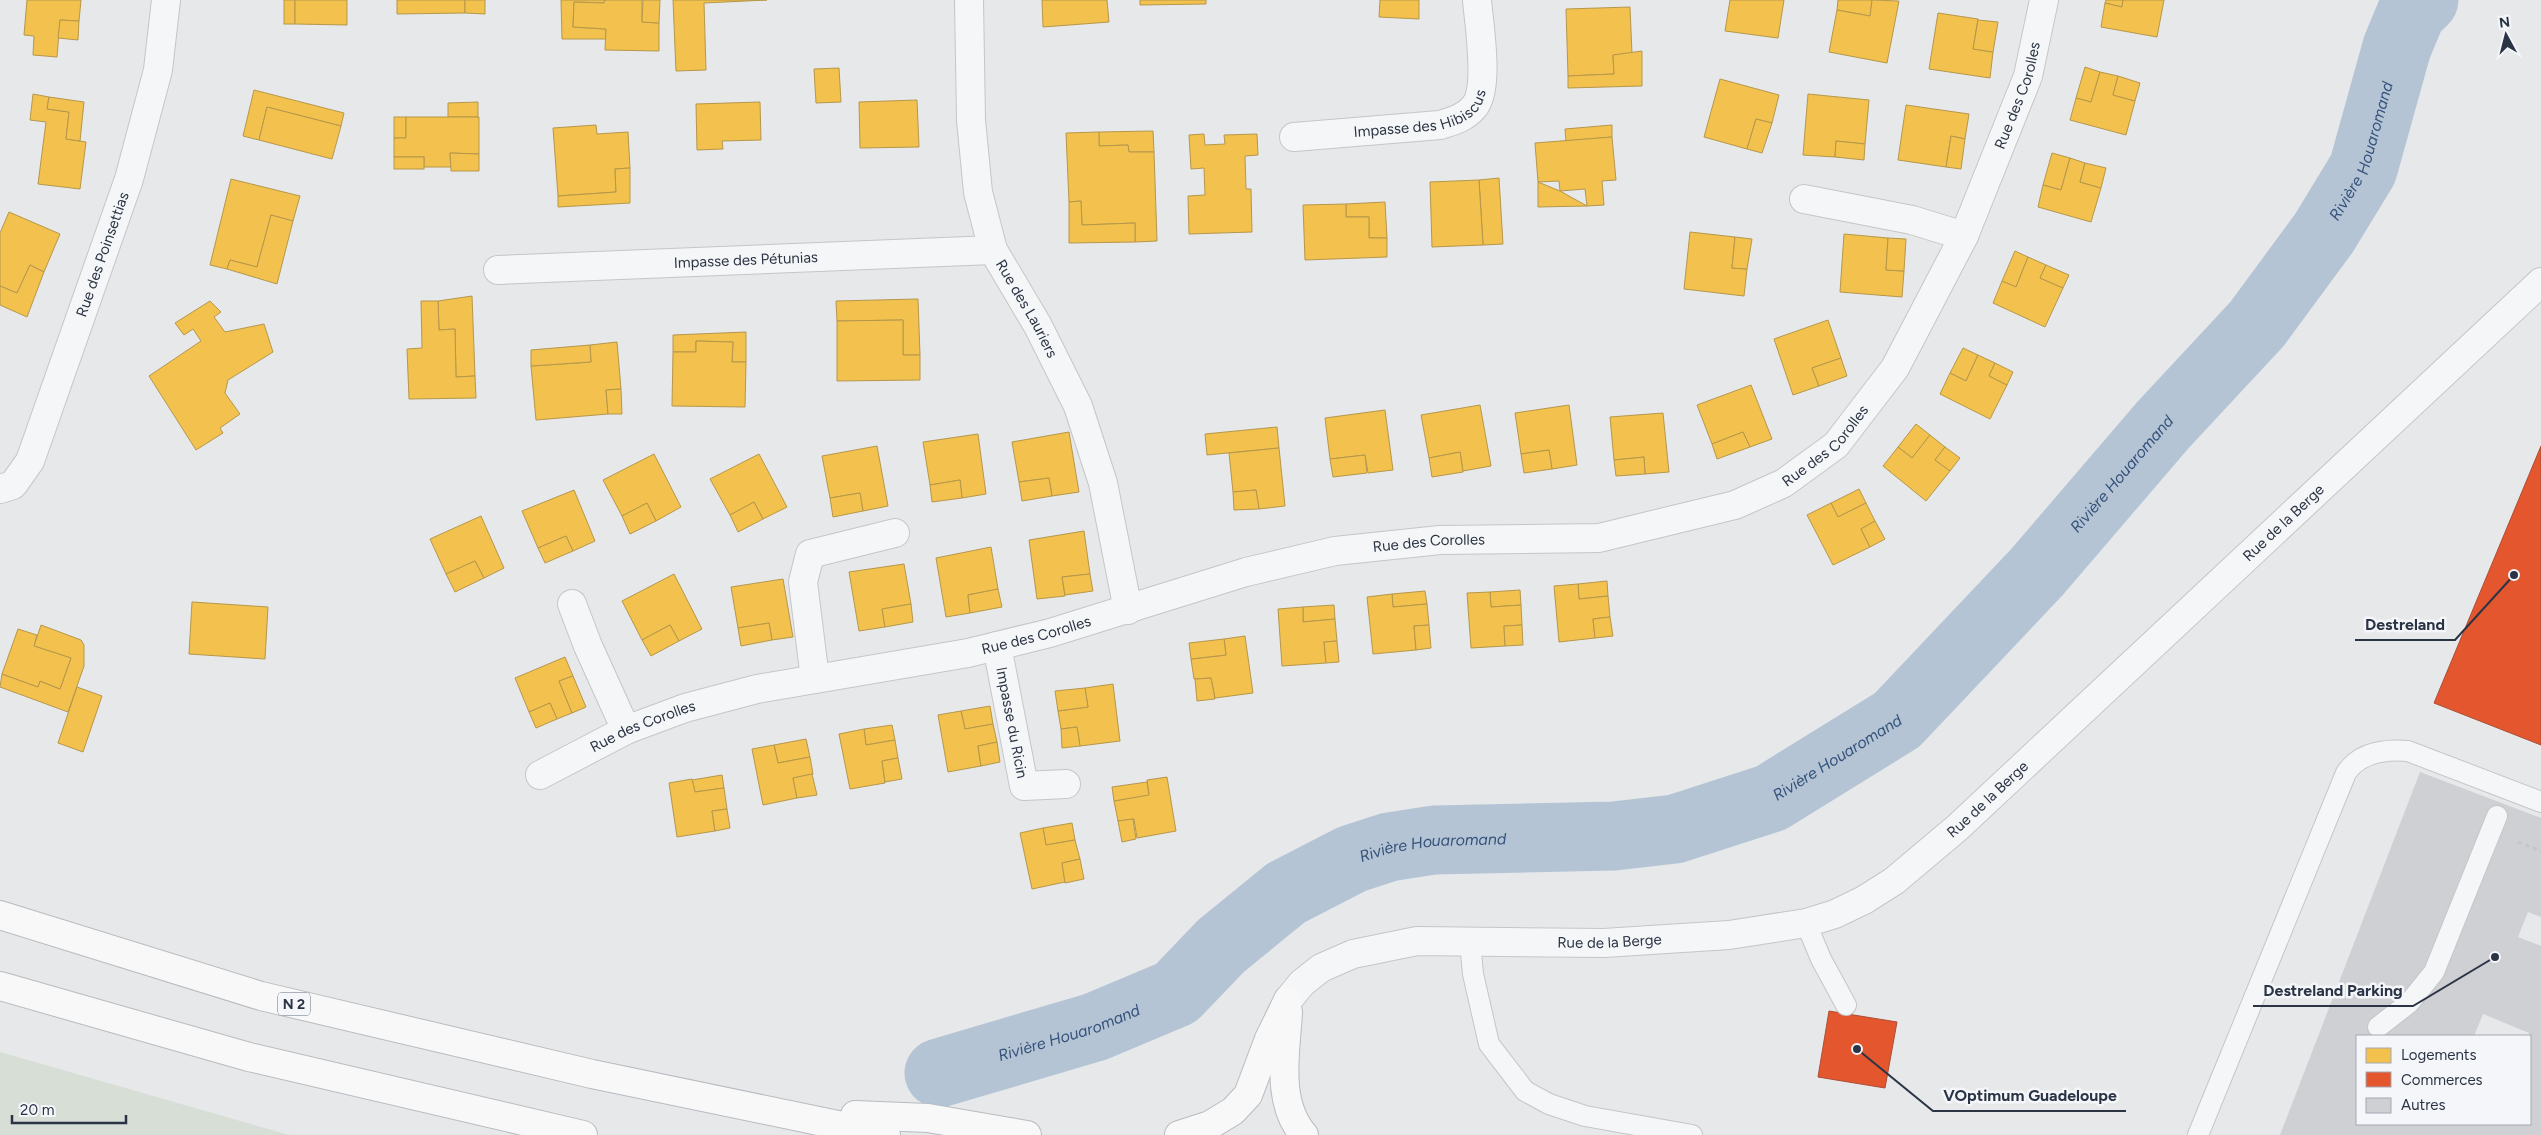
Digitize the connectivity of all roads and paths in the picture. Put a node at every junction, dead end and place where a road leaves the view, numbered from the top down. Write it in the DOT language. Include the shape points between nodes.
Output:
graph roads {
  1 [pos="166,0"];
  2 [pos="969,0"];
  3 [pos="1477,0"];
  4 [pos="2044,0"];
  5 [pos="1294,137"];
  6 [pos="1804,199"];
  7 [pos="1964,236"];
  8 [pos="993,250"];
  9 [pos="498,270"];
  10 [pos="2541,282"];
  11 [pos="0,489"];
  12 [pos="894,533"];
  13 [pos="572,604"];
  14 [pos="1128,610"];
  15 [pos="996,646"];
  16 [pos="815,679"];
  17 [pos="626,730"];
  18 [pos="540,775"];
  19 [pos="1066,784"];
  20 [pos="2541,802"];
  21 [pos="2497,816"];
  22 [pos="0,895"];
  23 [pos="0,915"];
  24 [pos="1806,923"];
  25 [pos="1470,941"];
  26 [pos="0,986"];
  27 [pos="1288,1000"];
  28 [pos="1846,1005"];
  29 [pos="2378,1027"];
  30 [pos="592,1074"];
  31 [pos="761,1111"];
  32 [pos="583,1135"];
  33 [pos="886,1135"];
  34 [pos="1027,1135"];
  35 [pos="1179,1135"];
  36 [pos="1304,1135"];
  37 [pos="1692,1135"];
  38 [pos="2198,1135"];
  1 -- 11 [label="street, Rue des Poinsettias" via="158,70 129,179 30,461 13,485"];
  2 -- 8 [label="street, Rue des Lauriers" via="971,120 978,192"];
  3 -- 5 [label="street, Impasse des Hibiscus" via="1481,89 1475,107 1459,119 1440,125"];
  4 -- 7 [label="street, Rue des Corolles" via="2028,76"];
  6 -- 7 [label="street" via="1912,220"];
  7 -- 14 [label="street, Rue des Corolles" via="1895,368 1836,445 1784,483 1735,505 1599,538 1440,540 1335,551 1246,572"];
  8 -- 9 [label="street, Impasse des Pétunias"];
  8 -- 14 [label="street, Rue des Lauriers" via="1038,326 1078,406 1103,483"];
  10 -- 24 [label="street, Rue de la Berge" via="1957,828 1886,886 1835,914"];
  12 -- 16 [label="street" via="810,554 803,582"];
  13 -- 17 [label="street"];
  14 -- 15 [label="street, Rue des Corolles"];
  15 -- 16 [label="street, Rue des Corolles"];
  15 -- 19 [label="street, Impasse du Ricin" via="1024,786"];
  16 -- 17 [label="street, Rue des Corolles" via="757,689 686,708"];
  17 -- 18 [label="street, Rue des Corolles"];
  20 -- 38 [label="lane" via="2408,751 2392,750 2364,756 2352,764"];
  21 -- 29 [label="lane" via="2434,972 2409,1003"];
  22 -- 30 [label="highway" via="208,963 383,1008"];
  23 -- 30 [label="highway, N 2" via="261,996"];
  24 -- 25 [label="street, Rue de la Berge" via="1729,935 1614,942"];
  24 -- 28 [label="lane"];
  25 -- 27 [label="street, Rue de la Berge" via="1417,941 1353,954 1321,968"];
  25 -- 37 [label="lane" via="1473,974 1490,1044 1525,1091 1549,1104 1585,1116"];
  26 -- 32 [label="highway" via="249,1057"];
  27 -- 35 [label="highway" via="1248,1094 1234,1111 1210,1125"];
  27 -- 36 [label="highway" via="1286,1092 1290,1112"];
  30 -- 31 [label="highway, N 2"];
  31 -- 33 [label="highway, N 2"];
  31 -- 34 [label="highway" via="928,1118"];
}
